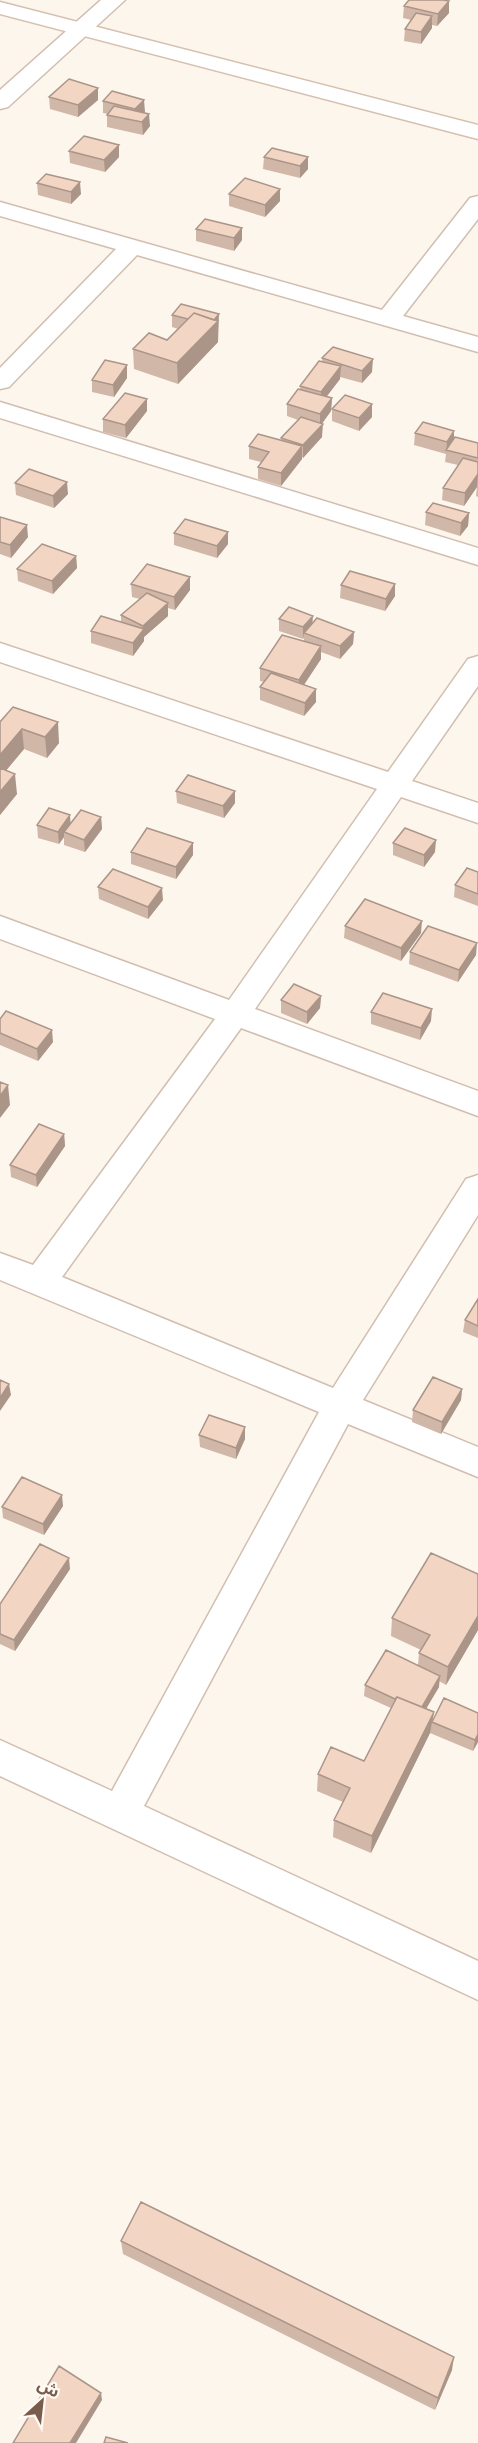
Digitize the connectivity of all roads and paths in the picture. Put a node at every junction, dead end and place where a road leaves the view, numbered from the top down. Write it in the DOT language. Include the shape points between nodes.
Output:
graph roads {
  1 [pos="114,0"];
  2 [pos="0,8"];
  3 [pos="81,29"];
  4 [pos="0,102"];
  5 [pos="478,132"];
  6 [pos="478,203"];
  7 [pos="0,209"];
  8 [pos="132,247"];
  9 [pos="387,320"];
  10 [pos="478,345"];
  11 [pos="0,382"];
  12 [pos="0,410"];
  13 [pos="478,557"];
  14 [pos="0,652"];
  15 [pos="478,665"];
  16 [pos="395,785"];
  17 [pos="478,813"];
  18 [pos="0,927"];
  19 [pos="235,1014"];
  20 [pos="478,1104"];
  21 [pos="478,1188"];
  22 [pos="0,1266"];
  23 [pos="40,1282"];
  24 [pos="341,1405"];
  25 [pos="478,1462"];
  26 [pos="0,1757"];
  27 [pos="120,1813"];
  28 [pos="478,1981"];
  1 -- 3 [label="street"];
  2 -- 3 [label="street"];
  3 -- 4 [label="street"];
  3 -- 5 [label="street"];
  6 -- 9 [label="street"];
  7 -- 8 [label="street"];
  8 -- 9 [label="street"];
  8 -- 11 [label="street"];
  9 -- 10 [label="street"];
  12 -- 13 [label="street"];
  14 -- 16 [label="street"];
  15 -- 16 [label="street"];
  16 -- 17 [label="street"];
  16 -- 19 [label="street"];
  18 -- 19 [label="street"];
  19 -- 20 [label="street"];
  19 -- 23 [label="street"];
  21 -- 24 [label="street"];
  22 -- 23 [label="street"];
  23 -- 24 [label="street"];
  24 -- 25 [label="street"];
  24 -- 27 [label="street"];
  26 -- 27 [label="street"];
  27 -- 28 [label="street"];
}
